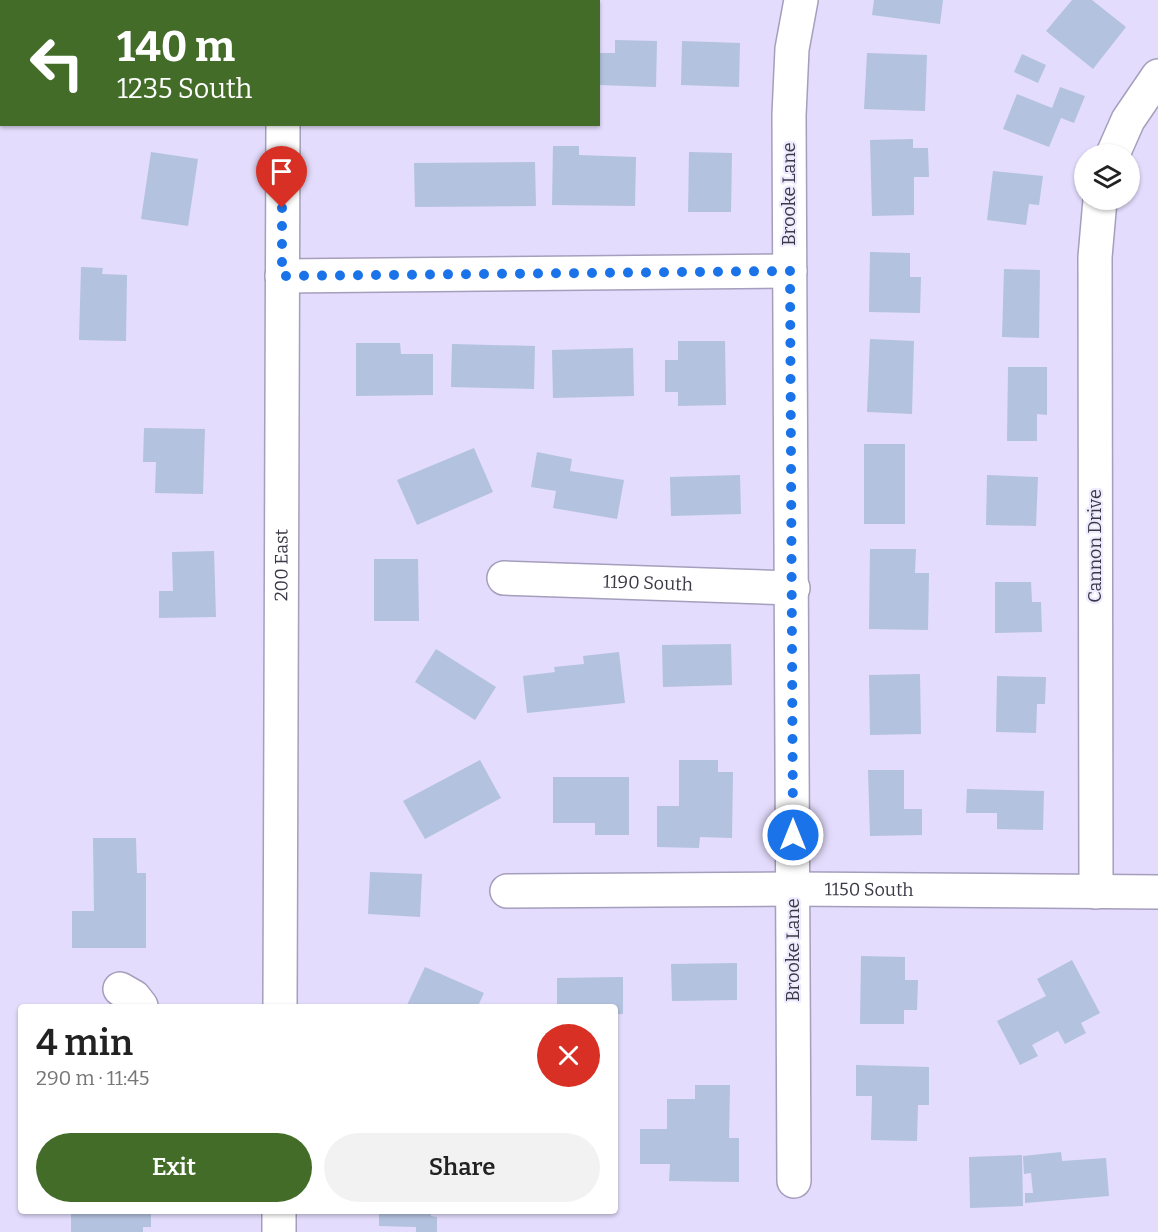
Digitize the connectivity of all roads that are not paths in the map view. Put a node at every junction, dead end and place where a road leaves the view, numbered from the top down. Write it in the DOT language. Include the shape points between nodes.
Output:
graph roads {
  1 [pos="801,0"];
  2 [pos="1158,76"];
  3 [pos="283,126"];
  4 [pos="1117,144"];
  5 [pos="1099,210"];
  6 [pos="790,271"];
  7 [pos="282,276"];
  8 [pos="504,578"];
  9 [pos="793,588"];
  10 [pos="793,889"];
  11 [pos="507,891"];
  12 [pos="1096,892"];
  13 [pos="1158,892"];
  14 [pos="280,1004"];
  15 [pos="794,1181"];
  16 [pos="279,1214"];
  17 [pos="279,1232"];
  1 -- 6 [label="street, Brooke Lane" via="792,49 789,115"];
  2 -- 4 [label="street" via="1128,120"];
  3 -- 7 [label="street, 200 East"];
  5 -- 12 [label="street, Cannon Drive" via="1095,257"];
  6 -- 7 [label="street"];
  6 -- 9 [label="street, Brooke Lane"];
  7 -- 14 [label="street, 200 East"];
  8 -- 9 [label="street, 1190 South"];
  9 -- 10 [label="street, Brooke Lane"];
  10 -- 11 [label="street, 1150 South"];
  10 -- 12 [label="street, 1150 South"];
  10 -- 15 [label="street, Brooke Lane"];
  12 -- 13 [label="street, 1150 South"];
  16 -- 17 [label="street"];
}
